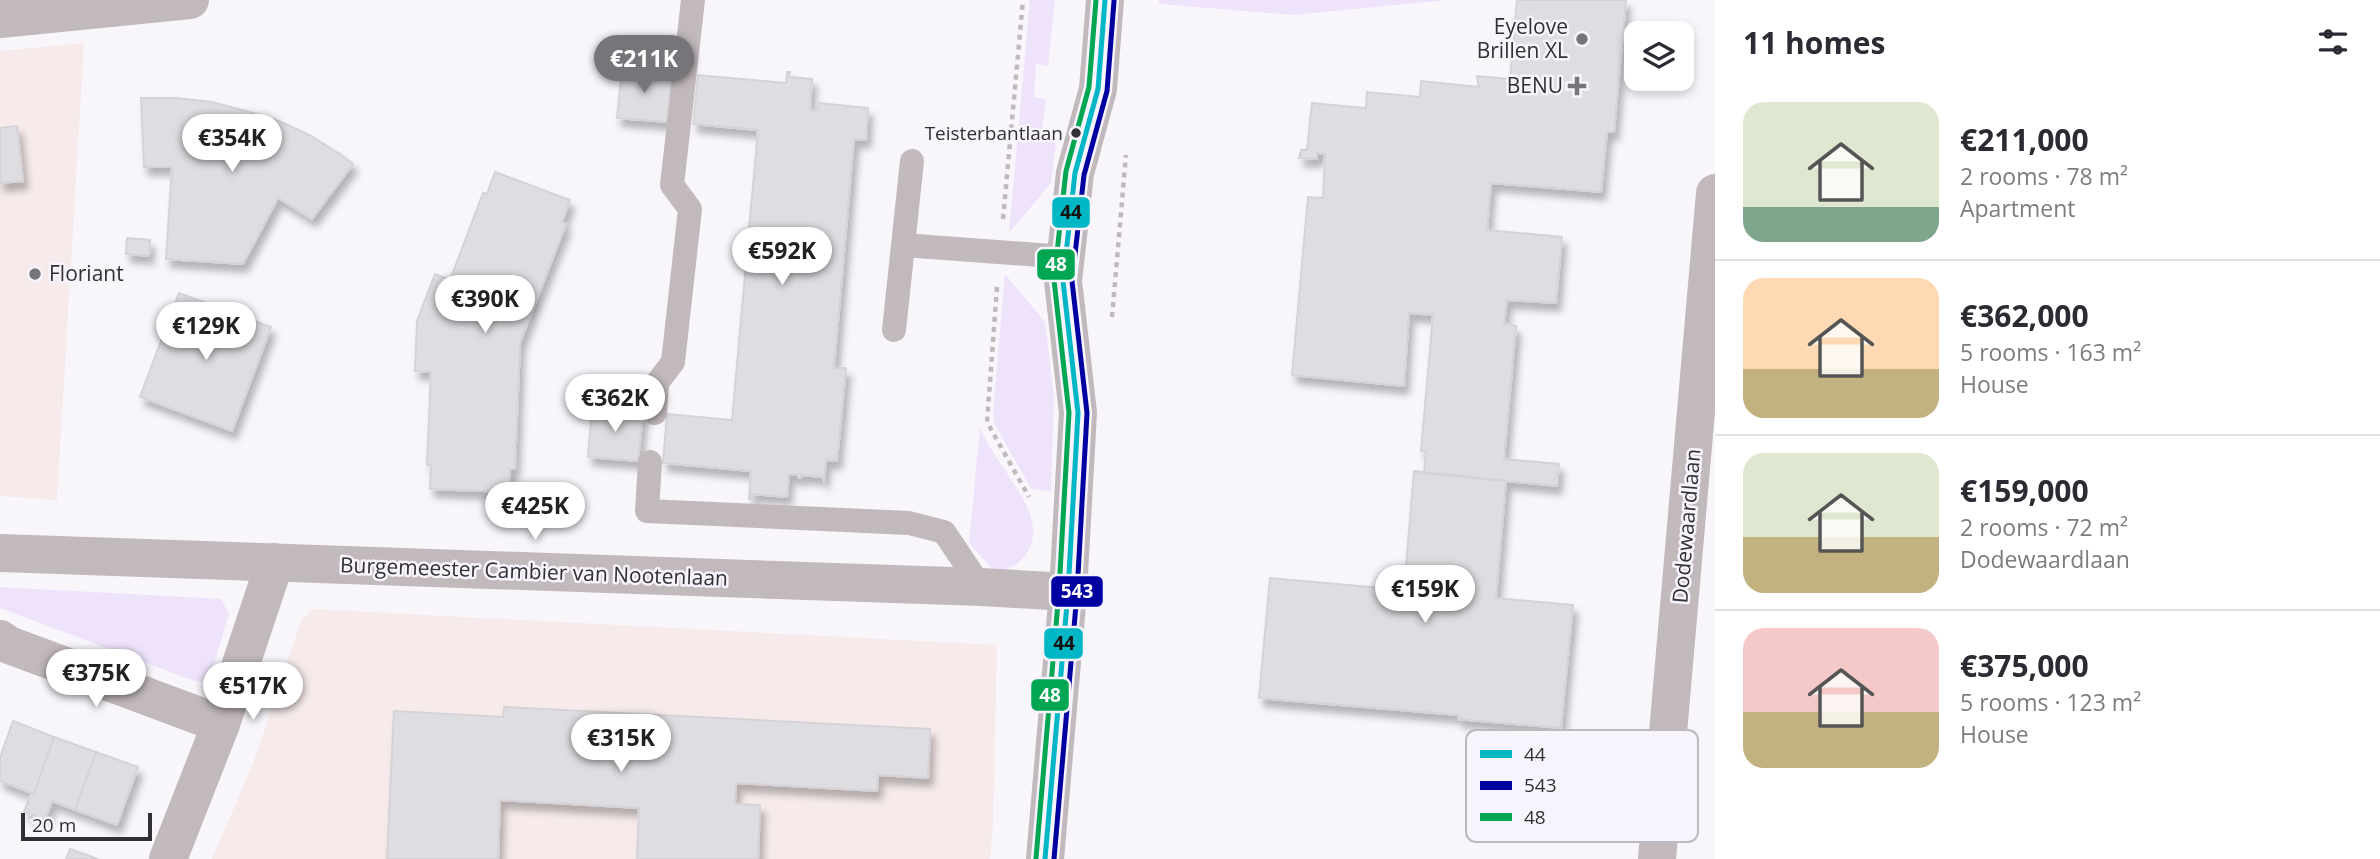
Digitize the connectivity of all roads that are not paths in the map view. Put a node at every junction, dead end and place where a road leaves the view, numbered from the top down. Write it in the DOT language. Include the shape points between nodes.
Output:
graph roads {
  1 [pos="190,0"];
  2 [pos="694,0"];
  3 [pos="1105,0"];
  4 [pos="76,5"];
  5 [pos="0,19"];
  6 [pos="912,161"];
  7 [pos="1715,193"];
  8 [pos="903,245"];
  9 [pos="1066,257"];
  10 [pos="894,330"];
  11 [pos="655,413"];
  12 [pos="650,463"];
  13 [pos="0,553"];
  14 [pos="275,562"];
  15 [pos="981,587"];
  16 [pos="1068,592"];
  17 [pos="0,639"];
  18 [pos="221,724"];
  19 [pos="1668,730"];
  20 [pos="168,859"];
  21 [pos="1045,859"];
  1 -- 4 [label="street"];
  2 -- 11 [label="lane" via="672,185 691,209 673,362 657,383"];
  3 -- 9 [label="street" via="1098,89 1075,173"];
  4 -- 5 [label="street"];
  6 -- 8 [label="lane"];
  7 -- 19 [label="street, Dodewaardlaan"];
  8 -- 9 [label="lane"];
  8 -- 10 [label="lane"];
  9 -- 16 [label="street" via="1063,281 1078,413"];
  12 -- 15 [label="lane" via="647,511 909,523 944,532"];
  13 -- 14 [label="street, Burgemeester Cambier van Nootenlaan"];
  14 -- 15 [label="street, Burgemeester Cambier van Nootenlaan"];
  14 -- 18 [label="street"];
  15 -- 16 [label="street, Burgemeester Cambier van Nootenlaan"];
  16 -- 21 [label="street"];
  17 -- 18 [label="street"];
  18 -- 20 [label="street"];
}
